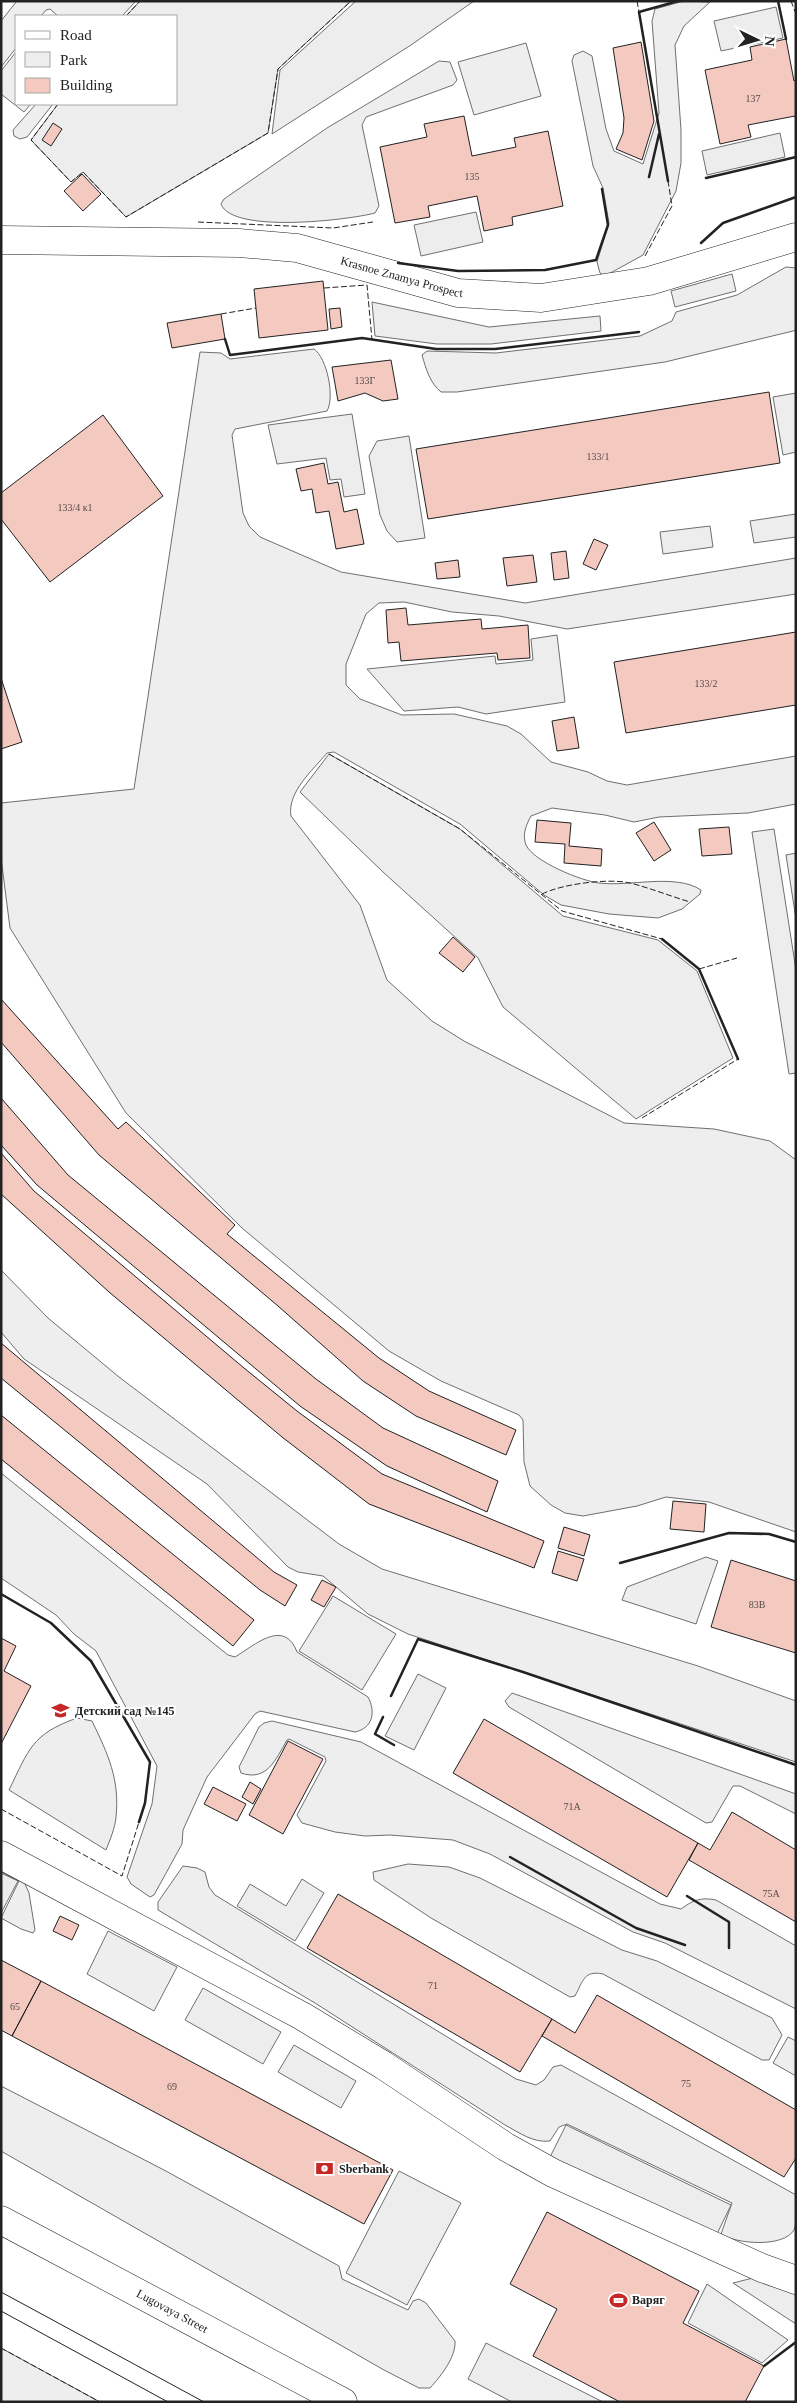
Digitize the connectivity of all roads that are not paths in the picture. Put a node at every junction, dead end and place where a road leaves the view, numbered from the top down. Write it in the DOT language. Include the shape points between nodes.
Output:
graph roads {
  1 [pos="796,237"];
  2 [pos="1,240"];
  3 [pos="1,1855"];
  4 [pos="1,2220"];
  5 [pos="796,2280"];
  6 [pos="343,2402"];
  1 -- 2 [label="main road, Krasnoe Znamya Prospect" via="649,281 541,298 458,293 297,248 238,243"];
  3 -- 5 [label="main road" via="302,2016 383,2065 506,2147 553,2173 762,2268"];
  4 -- 6 [label="main road, Lugovaya Street"];
}
